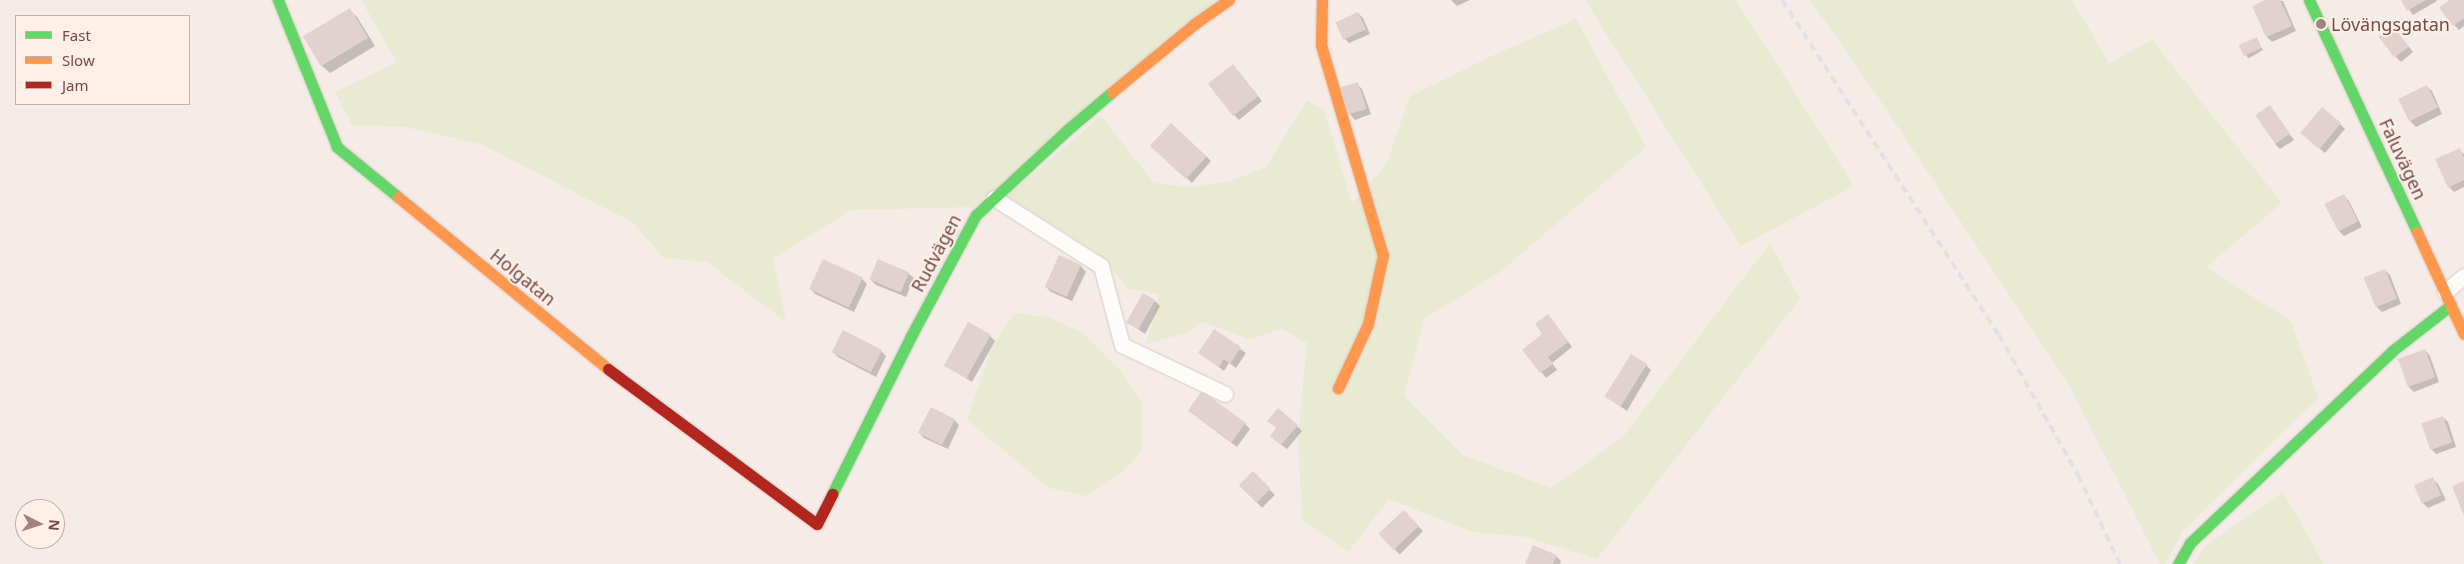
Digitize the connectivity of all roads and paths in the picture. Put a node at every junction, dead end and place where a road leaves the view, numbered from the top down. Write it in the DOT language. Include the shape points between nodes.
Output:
graph roads {
  1 [pos="278,0"];
  2 [pos="1228,0"];
  3 [pos="1322,0"];
  4 [pos="2309,0"];
  5 [pos="994,198"];
  6 [pos="2464,276"];
  7 [pos="2448,298"];
  8 [pos="2464,334"];
  9 [pos="1338,388"];
  10 [pos="1224,394"];
  11 [pos="817,524"];
  12 [pos="2178,564"];
  1 -- 11 [label="street, Holgatan" via="337,147 603,365"];
  2 -- 5 [label="street, Rudvägen" via="1066,131"];
  3 -- 9 [label="street" via="1321,45 1383,255 1368,324"];
  4 -- 7 [label="street, Faluvägen"];
  5 -- 10 [label="street" via="1101,266 1122,345"];
  5 -- 11 [label="street, Rudvägen" via="976,215"];
  6 -- 7 [label="street"];
  7 -- 8 [label="street, Faluvägen"];
  7 -- 12 [label="street" via="2190,543"];
}
